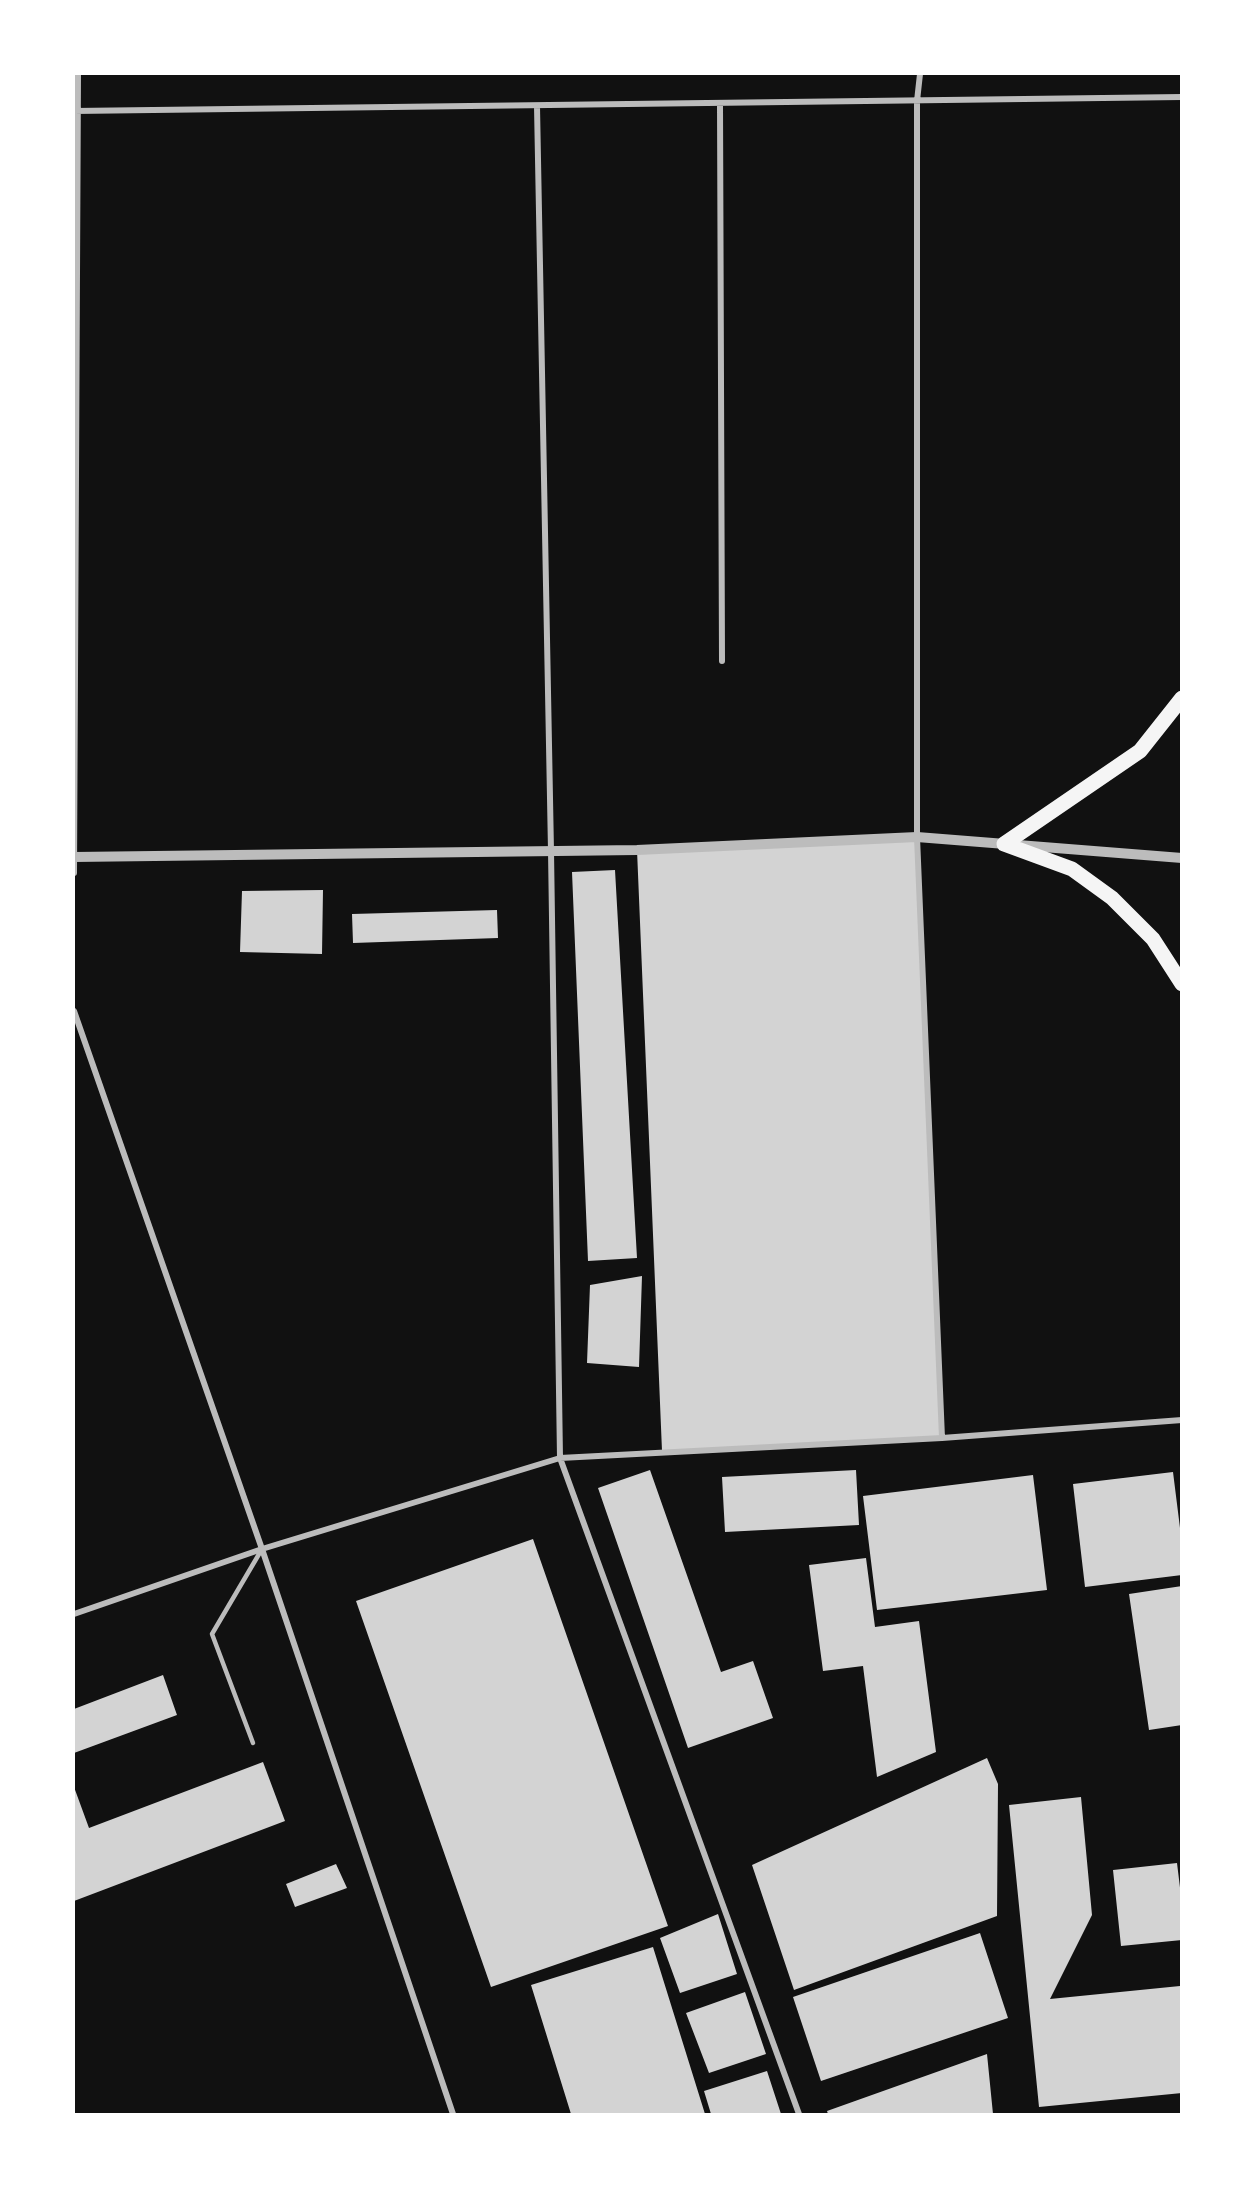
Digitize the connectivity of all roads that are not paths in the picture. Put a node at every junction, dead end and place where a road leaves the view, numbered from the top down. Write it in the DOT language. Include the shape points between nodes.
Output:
graph roads {
  1 [pos="78,74"];
  2 [pos="920,74"];
  3 [pos="1182,97"];
  4 [pos="918,101"];
  5 [pos="720,104"];
  6 [pos="537,106"];
  7 [pos="76,112"];
  8 [pos="722,662"];
  9 [pos="1182,698"];
  10 [pos="916,837"];
  11 [pos="1004,844"];
  12 [pos="551,851"];
  13 [pos="74,857"];
  14 [pos="1182,858"];
  15 [pos="74,873"];
  16 [pos="1182,984"];
  17 [pos="74,1011"];
  18 [pos="1182,1420"];
  19 [pos="942,1438"];
  20 [pos="560,1458"];
  21 [pos="262,1550"];
  22 [pos="74,1614"];
  23 [pos="253,1743"];
  24 [pos="453,2115"];
  25 [pos="799,2115"];
  1 -- 7 [label="street"];
  2 -- 4 [label="street"];
  3 -- 4 [label="street"];
  4 -- 5 [label="street"];
  4 -- 10 [label="street"];
  5 -- 6 [label="street"];
  5 -- 8 [label="street"];
  6 -- 7 [label="street"];
  6 -- 12 [label="street"];
  7 -- 13 [label="street"];
  9 -- 11 [label="main road" via="1140,751"];
  10 -- 11 [label="street"];
  10 -- 12 [label="street"];
  10 -- 19 [label="street"];
  11 -- 14 [label="street"];
  11 -- 16 [label="main road" via="1072,869 1112,898 1153,939"];
  12 -- 13 [label="street"];
  12 -- 20 [label="street"];
  13 -- 15 [label="street"];
  17 -- 21 [label="street"];
  18 -- 19 [label="street"];
  19 -- 20 [label="street"];
  20 -- 21 [label="street"];
  20 -- 25 [label="street"];
  21 -- 22 [label="street"];
  21 -- 23 [label="lane" via="212,1634"];
  21 -- 24 [label="street"];
}
